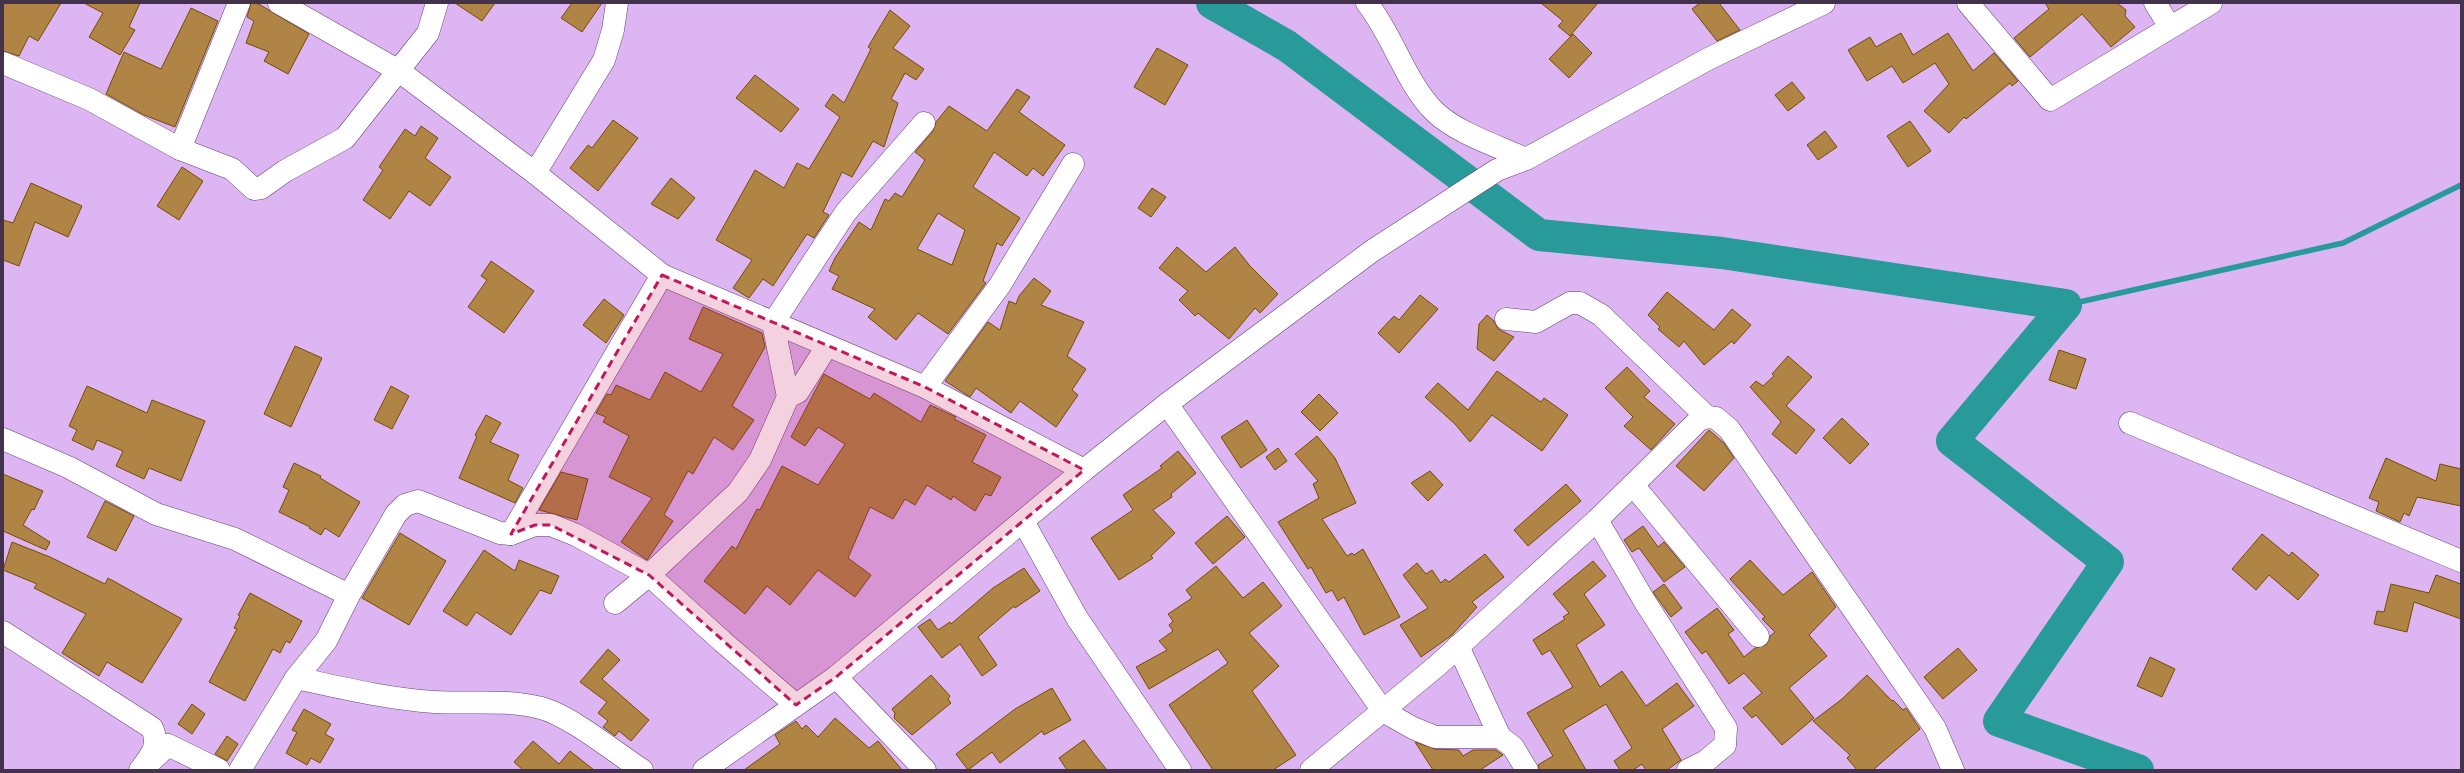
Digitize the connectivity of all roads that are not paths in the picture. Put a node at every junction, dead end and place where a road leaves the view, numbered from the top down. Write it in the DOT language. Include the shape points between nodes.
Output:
graph roads {
  1 [pos="239,3"];
  2 [pos="279,3"];
  3 [pos="437,3"];
  4 [pos="617,3"];
  5 [pos="1367,3"];
  6 [pos="1824,3"];
  7 [pos="1968,3"];
  8 [pos="2155,3"];
  9 [pos="2211,3"];
  10 [pos="2170,27"];
  11 [pos="3,63"];
  12 [pos="399,71"];
  13 [pos="924,123"];
  14 [pos="180,149"];
  15 [pos="1526,159"];
  16 [pos="1073,164"];
  17 [pos="535,173"];
  18 [pos="662,275"];
  19 [pos="1506,319"];
  20 [pos="773,323"];
  21 [pos="827,346"];
  22 [pos="925,387"];
  23 [pos="788,398"];
  24 [pos="1167,404"];
  25 [pos="1707,417"];
  26 [pos="2130,423"];
  27 [pos="3,439"];
  28 [pos="1084,470"];
  29 [pos="1633,485"];
  30 [pos="1597,520"];
  31 [pos="1023,521"];
  32 [pos="510,534"];
  33 [pos="2461,561"];
  34 [pos="649,575"];
  35 [pos="349,594"];
  36 [pos="615,603"];
  37 [pos="3,632"];
  38 [pos="1758,636"];
  39 [pos="1458,646"];
  40 [pos="836,677"];
  41 [pos="296,678"];
  42 [pos="796,705"];
  43 [pos="1383,711"];
  44 [pos="1500,737"];
  45 [pos="1319,768"];
  46 [pos="141,770"];
  47 [pos="219,770"];
  48 [pos="240,770"];
  49 [pos="642,770"];
  50 [pos="704,770"];
  51 [pos="925,770"];
  52 [pos="1180,770"];
  53 [pos="1527,770"];
  54 [pos="1688,770"];
  55 [pos="1953,770"];
  1 -- 14 [label="street"];
  2 -- 12 [label="street"];
  3 -- 12 [label="street" via="428,32"];
  4 -- 17 [label="street" via="613,30 604,60"];
  5 -- 15 [label="street" via="1380,19 1410,77 1434,112 1458,128"];
  6 -- 15 [label="street" via="1708,59"];
  7 -- 10 [label="street" via="2050,100"];
  8 -- 10 [label="street"];
  9 -- 10 [label="street"];
  11 -- 14 [label="street" via="89,99"];
  12 -- 14 [label="street" via="345,138 285,171 261,188 254,189 232,169"];
  12 -- 17 [label="street"];
  13 -- 20 [label="street" via="846,212"];
  15 -- 24 [label="street" via="1497,170 1372,251"];
  16 -- 22 [label="street" via="996,290"];
  17 -- 18 [label="street"];
  18 -- 20 [label="street"];
  18 -- 32 [label="street"];
  19 -- 25 [label="street" via="1536,322 1558,308 1570,303 1580,303 1601,314"];
  20 -- 21 [label="street"];
  20 -- 23 [label="street"];
  21 -- 22 [label="street"];
  21 -- 23 [label="street" via="798,392"];
  22 -- 28 [label="street"];
  23 -- 34 [label="street" via="760,460 738,492"];
  24 -- 28 [label="street"];
  24 -- 43 [label="street"];
  25 -- 29 [label="street" via="1699,420"];
  25 -- 55 [label="street" via="1716,418 1729,429 1786,510 1935,728"];
  26 -- 33 [label="street"];
  27 -- 35 [label="street" via="68,467 156,514 234,539"];
  28 -- 31 [label="street"];
  29 -- 30 [label="street"];
  29 -- 38 [label="street"];
  30 -- 39 [label="street"];
  30 -- 54 [label="street" via="1645,602 1726,728 1724,745 1706,761"];
  31 -- 40 [label="street"];
  31 -- 52 [label="street" via="1077,618"];
  32 -- 34 [label="street" via="535,525 551,525 576,535"];
  32 -- 35 [label="street" via="500,533 418,501 405,506 396,514"];
  34 -- 36 [label="street"];
  34 -- 42 [label="street"];
  35 -- 41 [label="street" via="326,642"];
  37 -- 46 [label="street" via="152,728 157,739"];
  39 -- 43 [label="street"];
  39 -- 44 [label="street"];
  40 -- 42 [label="street"];
  40 -- 51 [label="street"];
  41 -- 48 [label="street"];
  41 -- 49 [label="street" via="388,697 435,702 504,703 542,708 571,723"];
  42 -- 50 [label="street"];
  43 -- 44 [label="street" via="1436,737"];
  43 -- 45 [label="street"];
  44 -- 53 [label="street" via="1513,747"];
  46 -- 47 [label="street" via="168,745"];
}
